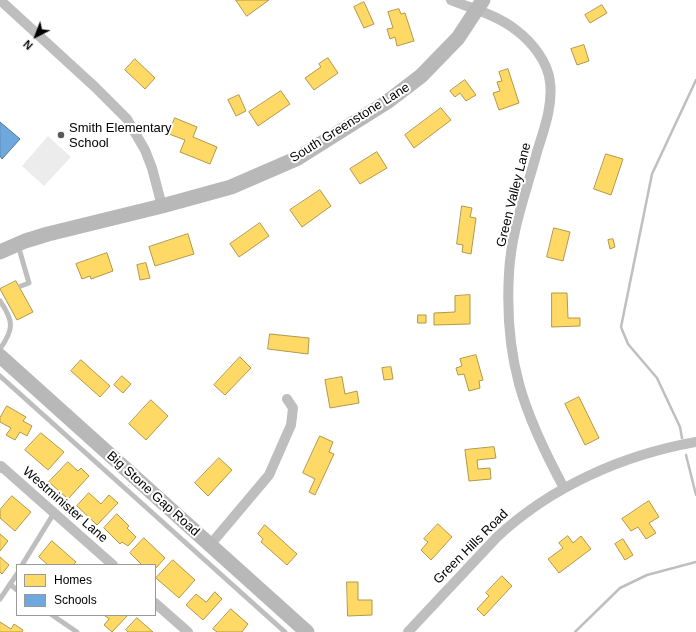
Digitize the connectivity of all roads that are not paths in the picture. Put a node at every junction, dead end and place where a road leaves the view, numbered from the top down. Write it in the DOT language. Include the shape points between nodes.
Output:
graph roads {
  1 [pos="0,0"];
  2 [pos="451,0"];
  3 [pos="480,5"];
  4 [pos="162,206"];
  5 [pos="18,244"];
  6 [pos="0,252"];
  7 [pos="21,286"];
  8 [pos="0,301"];
  9 [pos="0,349"];
  10 [pos="0,356"];
  11 [pos="0,376"];
  12 [pos="287,399"];
  13 [pos="696,442"];
  14 [pos="0,468"];
  15 [pos="564,488"];
  16 [pos="54,513"];
  17 [pos="210,545"];
  18 [pos="23,564"];
  19 [pos="112,564"];
  20 [pos="16,575"];
  21 [pos="10,584"];
  22 [pos="16,589"];
  23 [pos="0,599"];
  24 [pos="156,604"];
  25 [pos="53,616"];
  26 [pos="77,632"];
  27 [pos="188,632"];
  28 [pos="285,632"];
  29 [pos="307,632"];
  30 [pos="408,632"];
  1 -- 4 [label="street" via="126,119 137,134 152,168"];
  2 -- 3 [label="street, Green Valley Lane"];
  3 -- 4 [label="street, South Greenstone Lane" via="458,38 437,61 387,102 298,158 231,187"];
  3 -- 15 [label="street, Green Valley Lane" via="527,39 538,52 550,80 549,113 515,232 509,270 508,303 512,352 523,401 542,448"];
  4 -- 5 [label="street, South Greenstone Lane" via="48,234"];
  5 -- 6 [label="street, South Greenstone Lane"];
  5 -- 7 [label="lane" via="29,283"];
  8 -- 9 [label="lane" via="10,319 11,327 8,339"];
  10 -- 17 [label="street, Big Stone Gap Road"];
  11 -- 28 [label="lane"];
  12 -- 17 [label="street" via="293,408 292,420 269,475"];
  13 -- 15 [label="street, Green Hills Road" via="633,458"];
  14 -- 16 [label="street, Westminister Lane" via="1,466"];
  15 -- 30 [label="street, Green Hills Road" via="501,532"];
  16 -- 18 [label="lane"];
  16 -- 19 [label="street, Westminister Lane"];
  17 -- 29 [label="street, Big Stone Gap Road"];
  20 -- 21 [label="lane"];
  21 -- 22 [label="lane"];
  21 -- 23 [label="lane"];
  24 -- 27 [label="street"];
  25 -- 26 [label="lane"];
}
